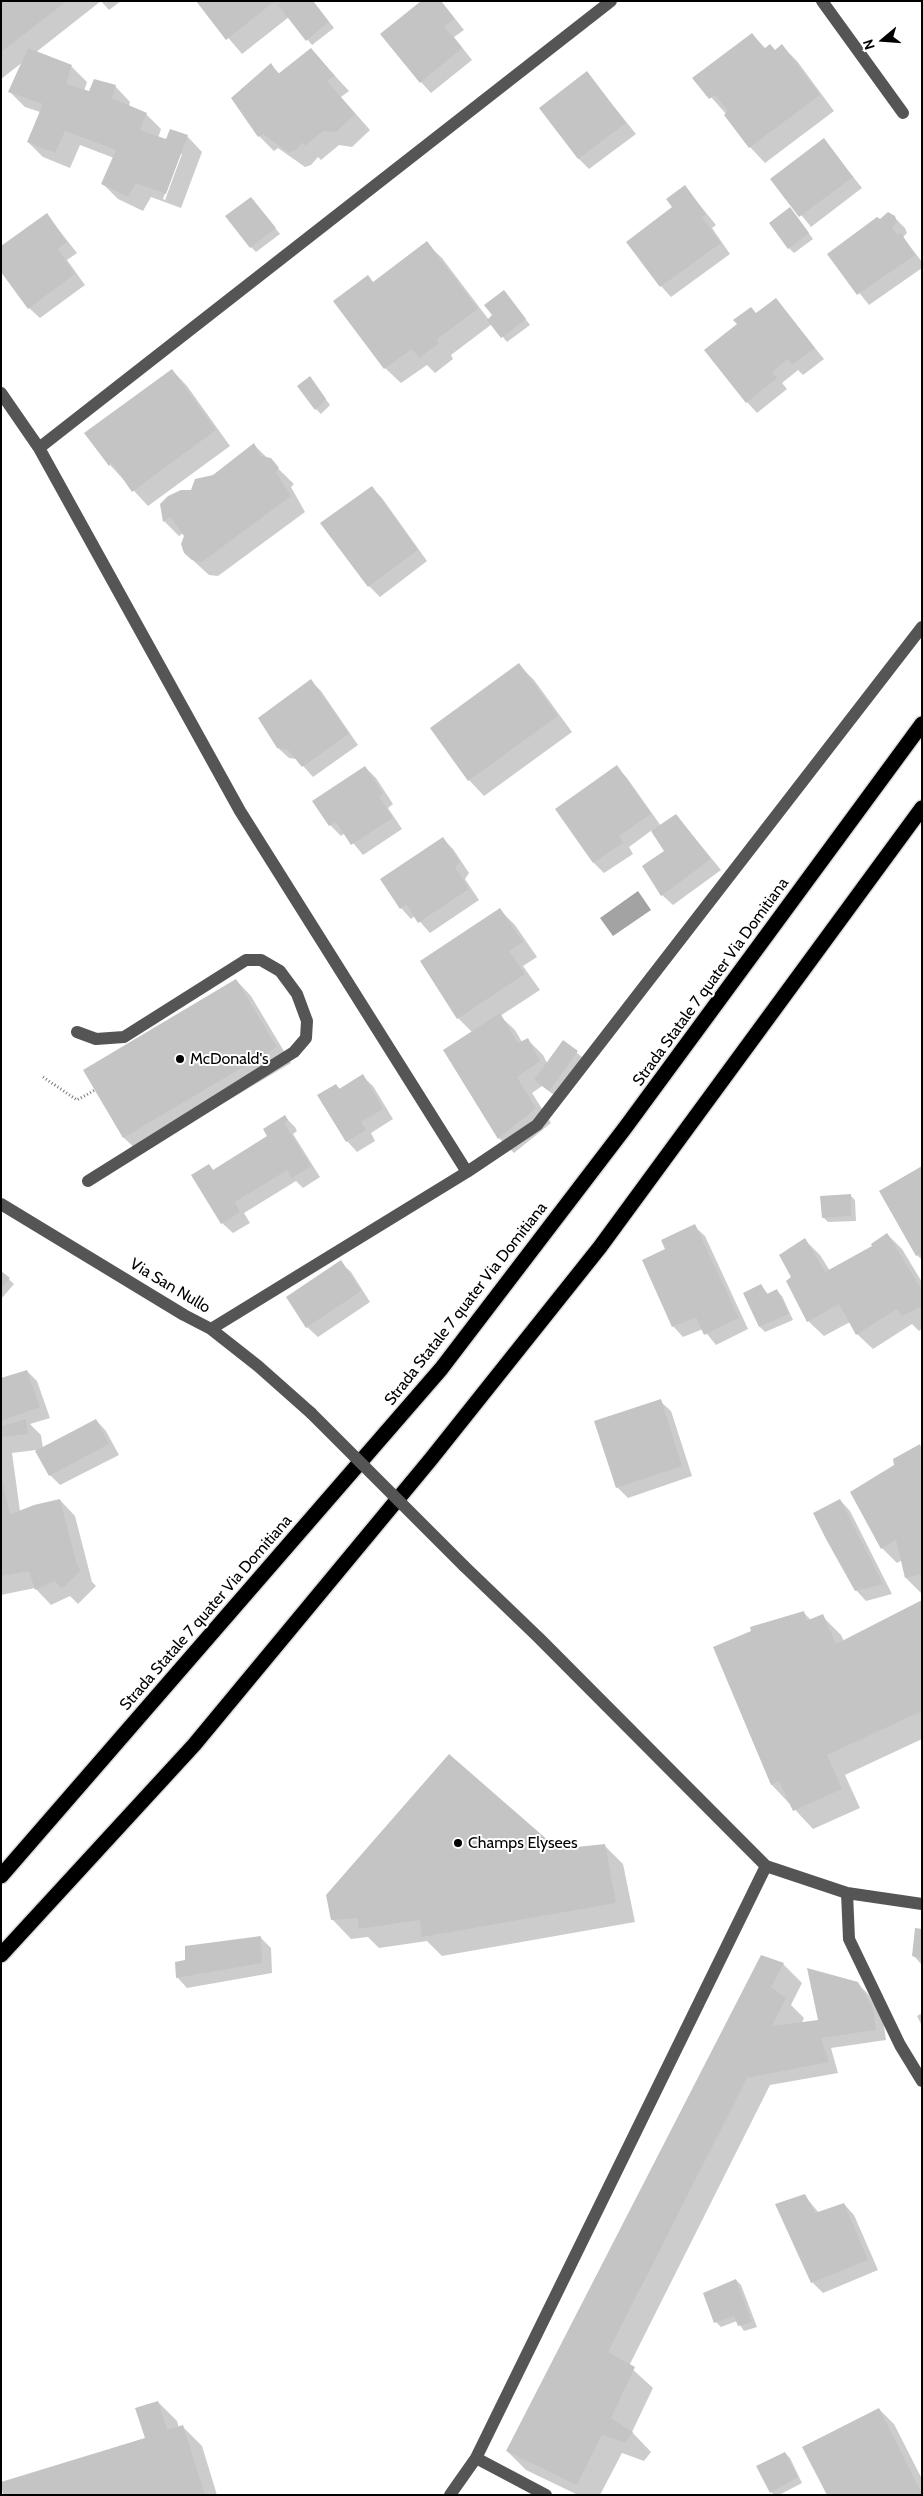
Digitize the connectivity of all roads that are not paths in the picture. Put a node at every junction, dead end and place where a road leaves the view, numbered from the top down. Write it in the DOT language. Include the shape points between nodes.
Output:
graph roads {
  1 [pos="611,1"];
  2 [pos="822,1"];
  3 [pos="903,113"];
  4 [pos="1,393"];
  5 [pos="39,448"];
  6 [pos="922,627"];
  7 [pos="922,724"];
  8 [pos="921,809"];
  9 [pos="77,1032"];
  10 [pos="467,1172"];
  11 [pos="88,1180"];
  12 [pos="1,1204"];
  13 [pos="211,1329"];
  14 [pos="766,1866"];
  15 [pos="1,1876"];
  16 [pos="847,1892"];
  17 [pos="922,1904"];
  18 [pos="1,1955"];
  19 [pos="922,2081"];
  20 [pos="476,2458"];
  21 [pos="450,2495"];
  22 [pos="546,2495"];
  1 -- 5 [label="street"];
  2 -- 3 [label="street"];
  4 -- 5 [label="street"];
  5 -- 10 [label="street" via="240,811"];
  6 -- 10 [label="street" via="537,1125"];
  7 -- 15 [label="highway, Strada Statale 7 quater Via Domitiana" via="631,1120 441,1369"];
  8 -- 18 [label="highway" via="600,1247 431,1459 194,1745"];
  9 -- 11 [label="street" via="96,1039 124,1037 246,960 261,960 280,971 297,994 307,1021 306,1038 294,1052"];
  10 -- 13 [label="street"];
  12 -- 13 [label="street, Via San Nullo"];
  13 -- 14 [label="street, Via San Nullo, bridge" via="311,1413"];
  14 -- 16 [label="street"];
  14 -- 20 [label="street"];
  16 -- 17 [label="street"];
  16 -- 19 [label="street" via="848,1939"];
  20 -- 21 [label="street"];
  20 -- 22 [label="street"];
}
